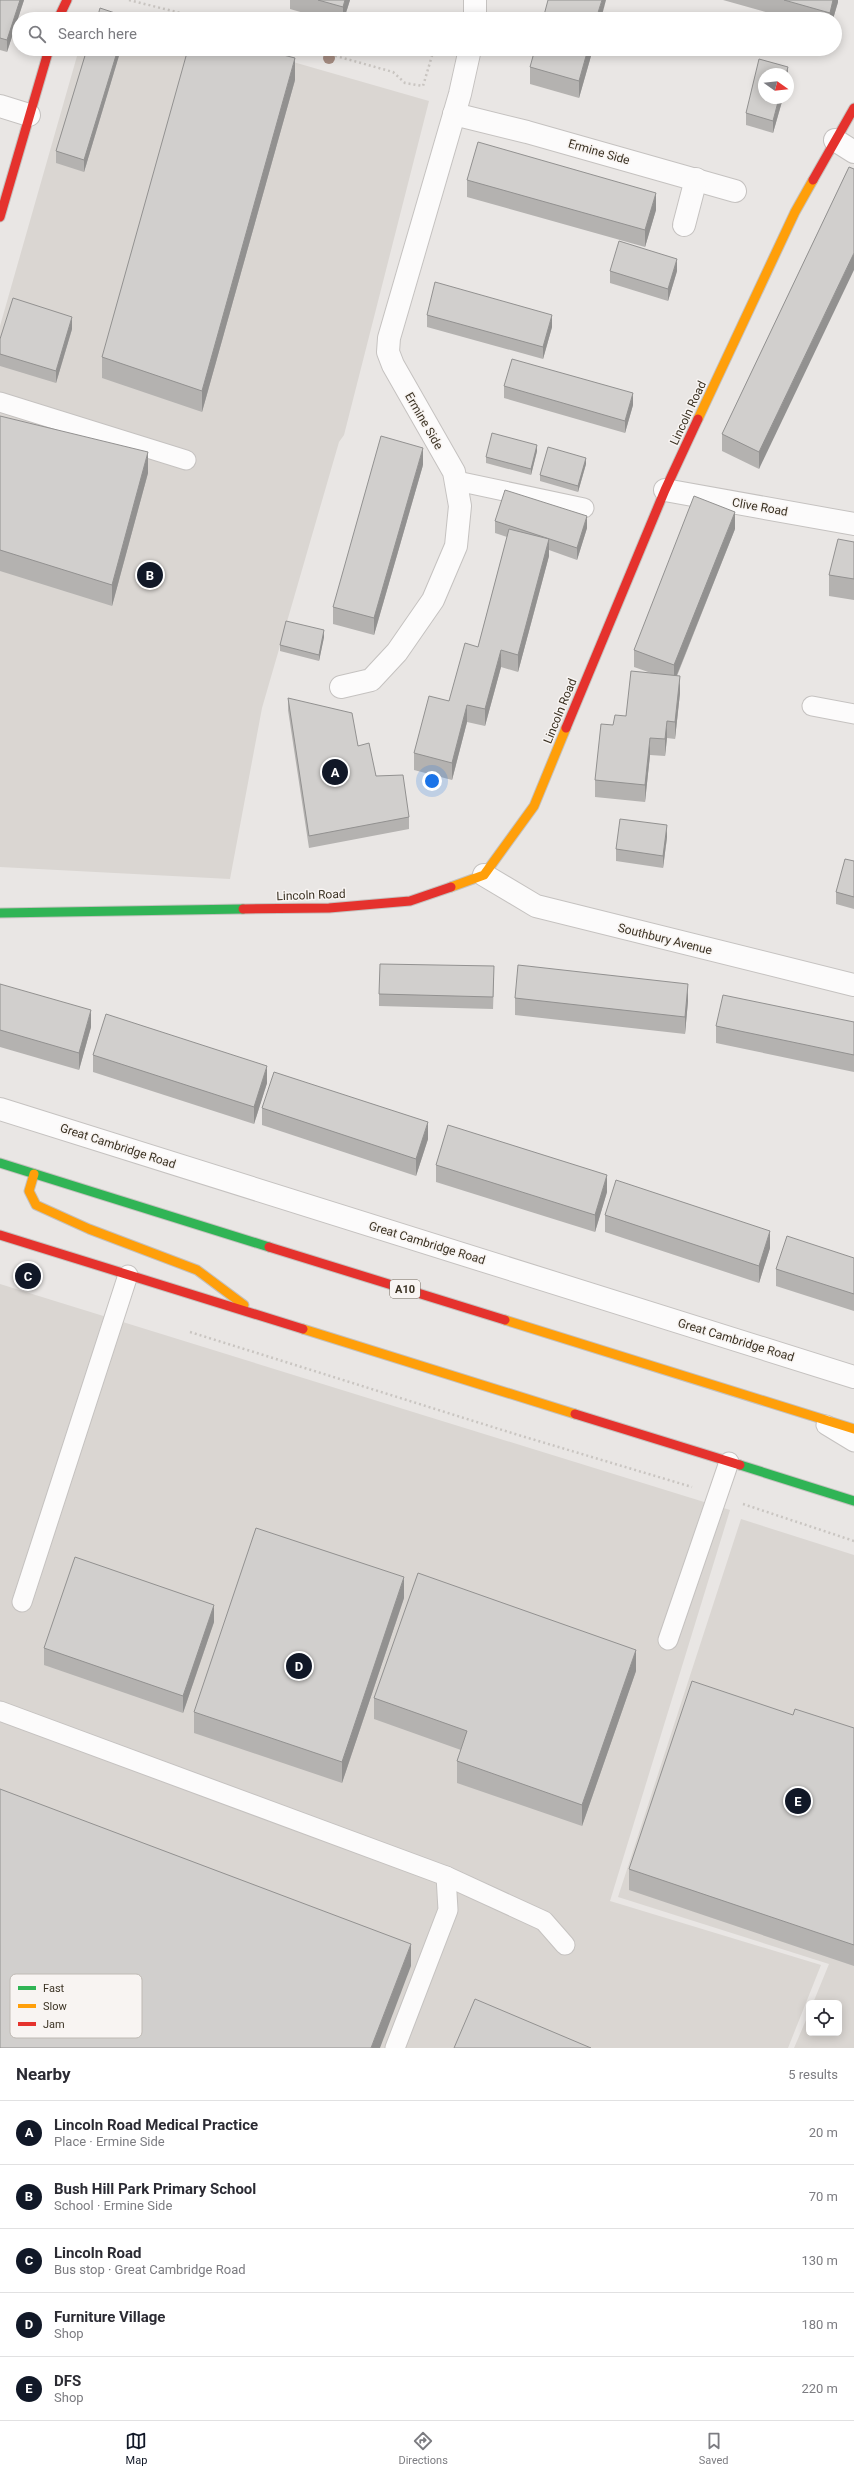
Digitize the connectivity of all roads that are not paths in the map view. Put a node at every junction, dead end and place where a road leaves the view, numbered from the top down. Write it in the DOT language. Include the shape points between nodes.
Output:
graph roads {
  1 [pos="67,0"];
  2 [pos="475,0"];
  3 [pos="61,12"];
  4 [pos="475,12"];
  5 [pos="47,56"];
  6 [pos="468,56"];
  7 [pos="0,106"];
  8 [pos="854,108"];
  9 [pos="454,114"];
  10 [pos="29,115"];
  11 [pos="835,140"];
  12 [pos="854,152"];
  13 [pos="696,180"];
  14 [pos="735,191"];
  15 [pos="0,217"];
  16 [pos="684,225"];
  17 [pos="0,402"];
  18 [pos="186,460"];
  19 [pos="457,481"];
  20 [pos="665,490"];
  21 [pos="584,508"];
  22 [pos="854,524"];
  23 [pos="341,687"];
  24 [pos="812,706"];
  25 [pos="854,714"];
  26 [pos="484,875"];
  27 [pos="0,913"];
  28 [pos="854,985"];
  29 [pos="0,1109"];
  30 [pos="0,1163"];
  31 [pos="34,1174"];
  32 [pos="0,1235"];
  33 [pos="128,1275"];
  34 [pos="256,1315"];
  35 [pos="854,1378"];
  36 [pos="810,1415"];
  37 [pos="854,1429"];
  38 [pos="854,1442"];
  39 [pos="729,1462"];
  40 [pos="854,1501"];
  41 [pos="22,1602"];
  42 [pos="668,1640"];
  43 [pos="0,1712"];
  44 [pos="446,1876"];
  45 [pos="565,1945"];
  46 [pos="394,2048"];
  1 -- 3 [label="main road"];
  2 -- 4 [label="street"];
  5 -- 10 [label="main road"];
  6 -- 9 [label="street, Ermine Side"];
  7 -- 10 [label="street"];
  8 -- 11 [label="main road, Lincoln Road"];
  9 -- 13 [label="street, Ermine Side"];
  9 -- 19 [label="street, Ermine Side" via="389,338 388,352 392,365"];
  10 -- 15 [label="main road"];
  11 -- 12 [label="street"];
  11 -- 20 [label="main road, Lincoln Road" via="795,212"];
  13 -- 14 [label="street, Ermine Side"];
  13 -- 16 [label="street"];
  17 -- 18 [label="lane"];
  19 -- 21 [label="lane"];
  19 -- 23 [label="street, Ermine Side" via="460,506 456,546 433,600 397,652 371,680"];
  20 -- 22 [label="street, Clive Road"];
  20 -- 26 [label="main road, Lincoln Road" via="534,806"];
  24 -- 25 [label="lane"];
  26 -- 27 [label="main road, Lincoln Road" via="410,901 329,908"];
  26 -- 28 [label="street, Southbury Avenue" via="536,906"];
  29 -- 35 [label="street, Great Cambridge Road"];
  30 -- 31 [label="main road, A10"];
  31 -- 34 [label="main road" via="29,1191 36,1206 197,1270"];
  31 -- 36 [label="main road, A10"];
  32 -- 33 [label="main road"];
  33 -- 34 [label="main road"];
  33 -- 41 [label="lane"];
  34 -- 39 [label="main road"];
  36 -- 37 [label="main road, A10"];
  36 -- 38 [label="lane"];
  39 -- 40 [label="main road"];
  39 -- 42 [label="lane"];
  43 -- 44 [label="lane"];
  44 -- 45 [label="lane" via="544,1921"];
  44 -- 46 [label="lane" via="448,1910"];
}
